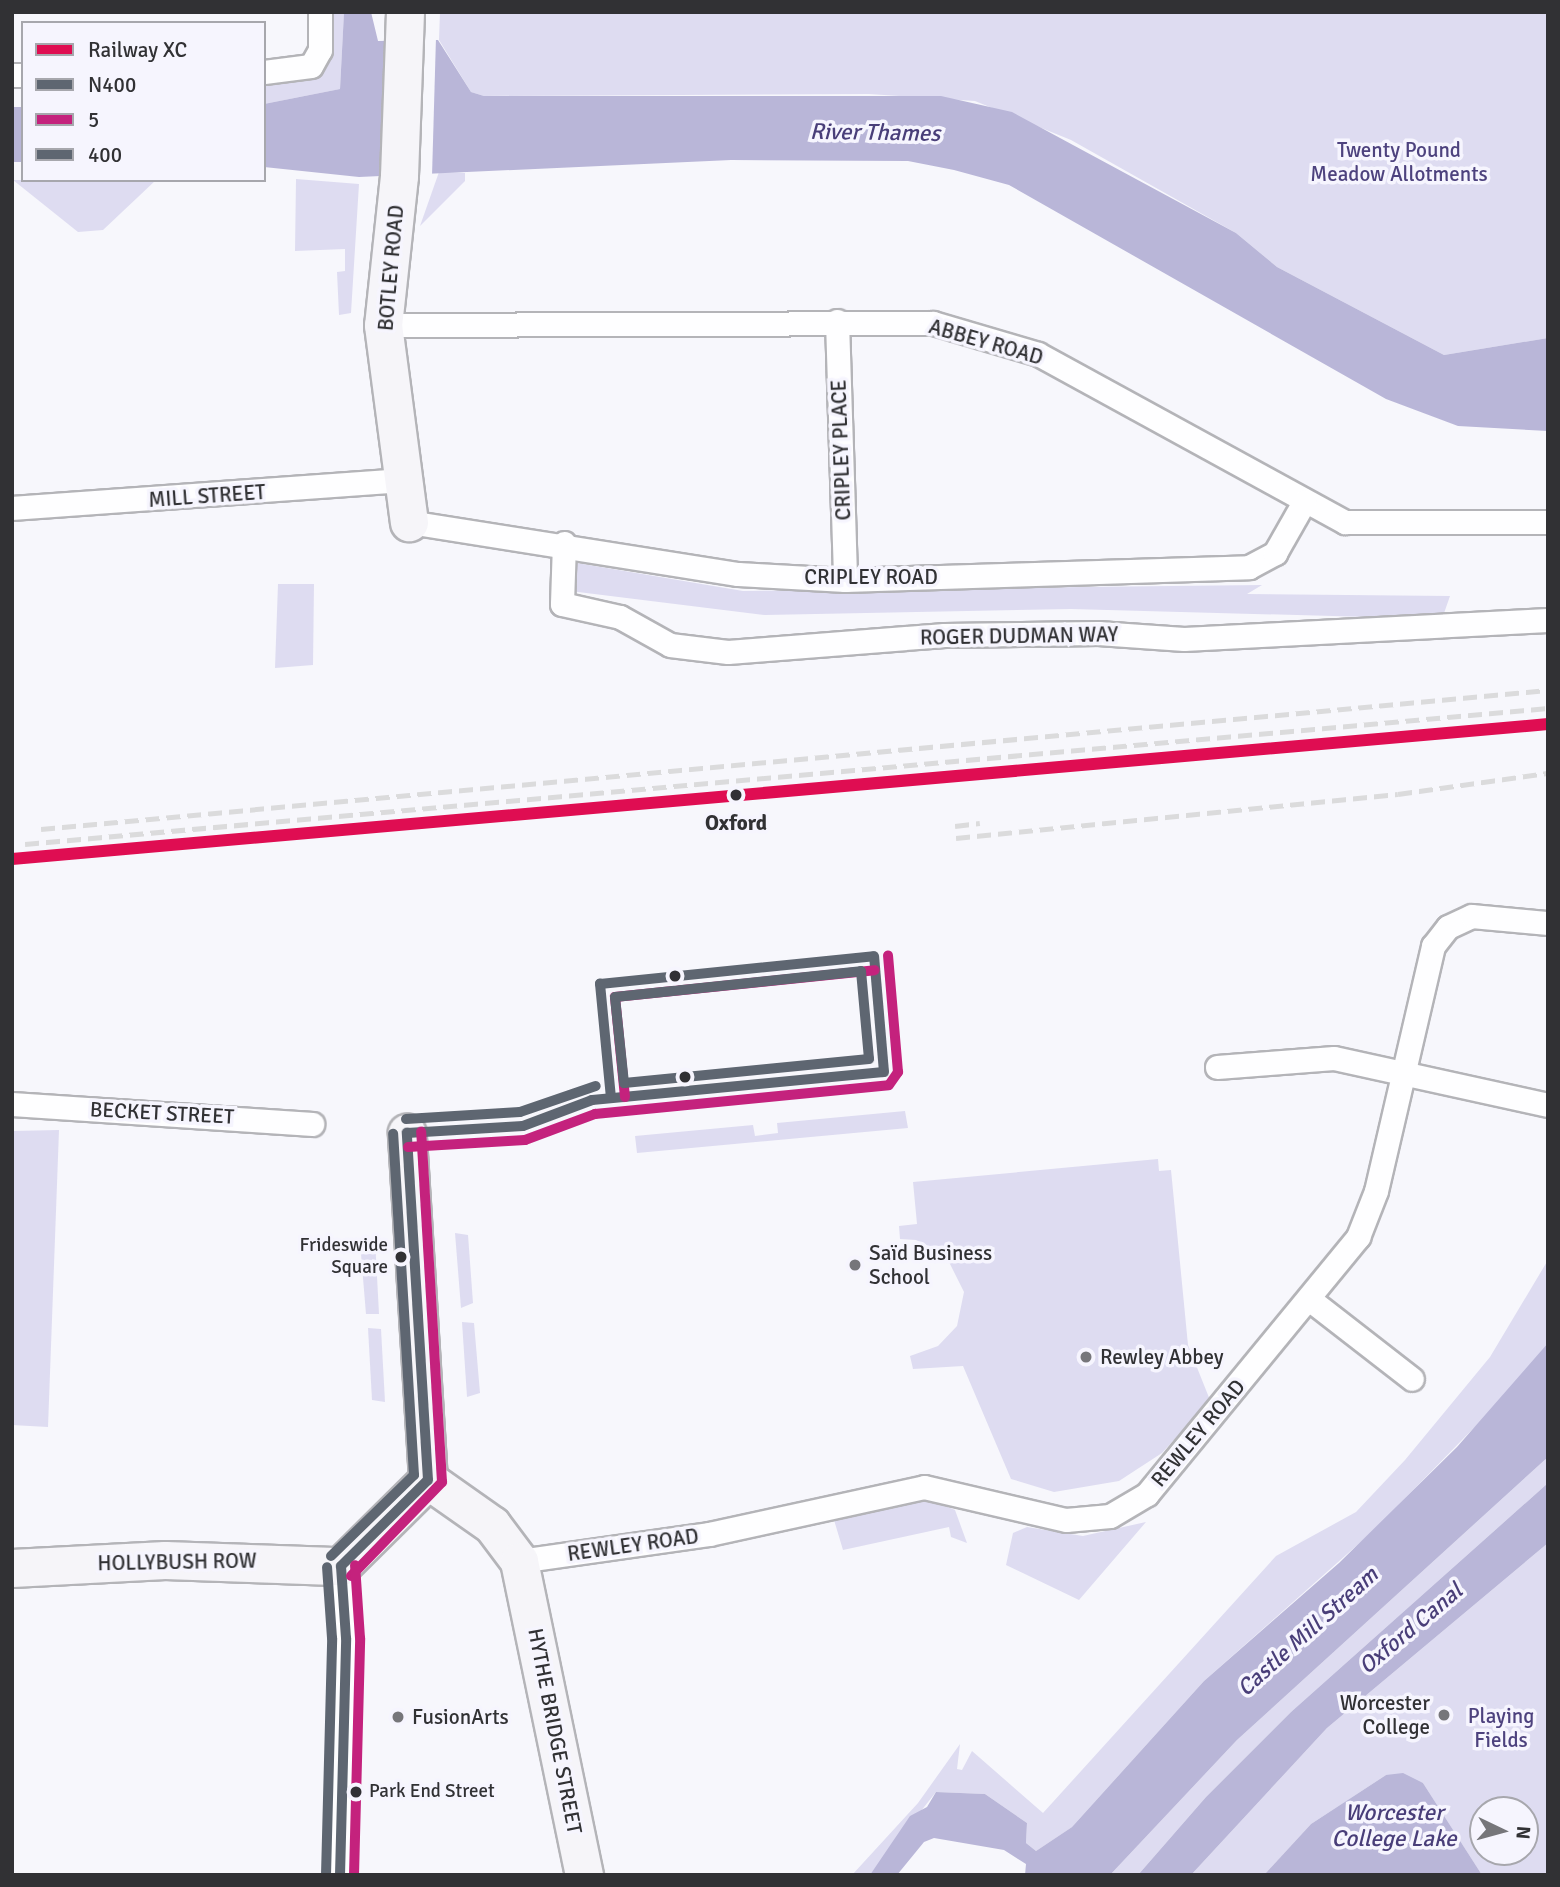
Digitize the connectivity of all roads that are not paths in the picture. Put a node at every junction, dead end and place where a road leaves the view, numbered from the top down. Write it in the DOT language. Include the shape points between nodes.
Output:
graph roads {
  1 [pos="320,12"];
  2 [pos="405,23"];
  3 [pos="266,72"];
  4 [pos="838,321"];
  5 [pos="383,325"];
  6 [pos="402,480"];
  7 [pos="1304,502"];
  8 [pos="12,509"];
  9 [pos="409,522"];
  10 [pos="1548,522"];
  11 [pos="564,543"];
  12 [pos="845,580"];
  13 [pos="1548,620"];
  14 [pos="1548,923"];
  15 [pos="1217,1067"];
  16 [pos="1399,1073"];
  17 [pos="12,1104"];
  18 [pos="1547,1105"];
  19 [pos="312,1124"];
  20 [pos="407,1132"];
  21 [pos="1309,1299"];
  22 [pos="1412,1379"];
  23 [pos="428,1480"];
  24 [pos="341,1566"];
  25 [pos="12,1568"];
  26 [pos="523,1574"];
  27 [pos="341,1875"];
  28 [pos="583,1875"];
  1 -- 3 [label="street" via="320,50 310,66"];
  2 -- 5 [label="main road, BOTLEY ROAD" via="399,176"];
  4 -- 5 [label="street, ABBEY ROAD"];
  4 -- 7 [label="street, ABBEY ROAD" via="933,323 1038,354"];
  4 -- 12 [label="street, CRIPLEY PLACE"];
  5 -- 6 [label="main road, BOTLEY ROAD"];
  6 -- 8 [label="street, MILL STREET"];
  6 -- 9 [label="main road, BOTLEY ROAD"];
  7 -- 10 [label="street, ABBEY ROAD" via="1345,522"];
  7 -- 12 [label="street, CRIPLEY ROAD" via="1275,553 1249,567"];
  9 -- 11 [label="street, CRIPLEY ROAD"];
  11 -- 12 [label="street, CRIPLEY ROAD" via="738,574"];
  11 -- 13 [label="street, ROGER DUDMAN WAY" via="562,604 620,617 670,645 728,652 944,635 1098,633 1184,639"];
  14 -- 16 [label="street, REWLEY ROAD" via="1472,916 1448,927 1433,946"];
  15 -- 16 [label="street" via="1334,1058"];
  16 -- 18 [label="street"];
  16 -- 21 [label="street, REWLEY ROAD" via="1371,1211 1358,1237"];
  17 -- 19 [label="street, BECKET STREET"];
  20 -- 23 [label="main road"];
  21 -- 22 [label="street"];
  21 -- 26 [label="street, REWLEY ROAD" via="1147,1494 1110,1516 1066,1520 925,1488"];
  23 -- 24 [label="main road"];
  23 -- 26 [label="main road, HYTHE BRIDGE STREET" via="492,1525"];
  24 -- 25 [label="main road, HOLLYBUSH ROW" via="165,1560"];
  24 -- 27 [label="street" via="346,1638"];
  26 -- 28 [label="main road, HYTHE BRIDGE STREET"];
}
